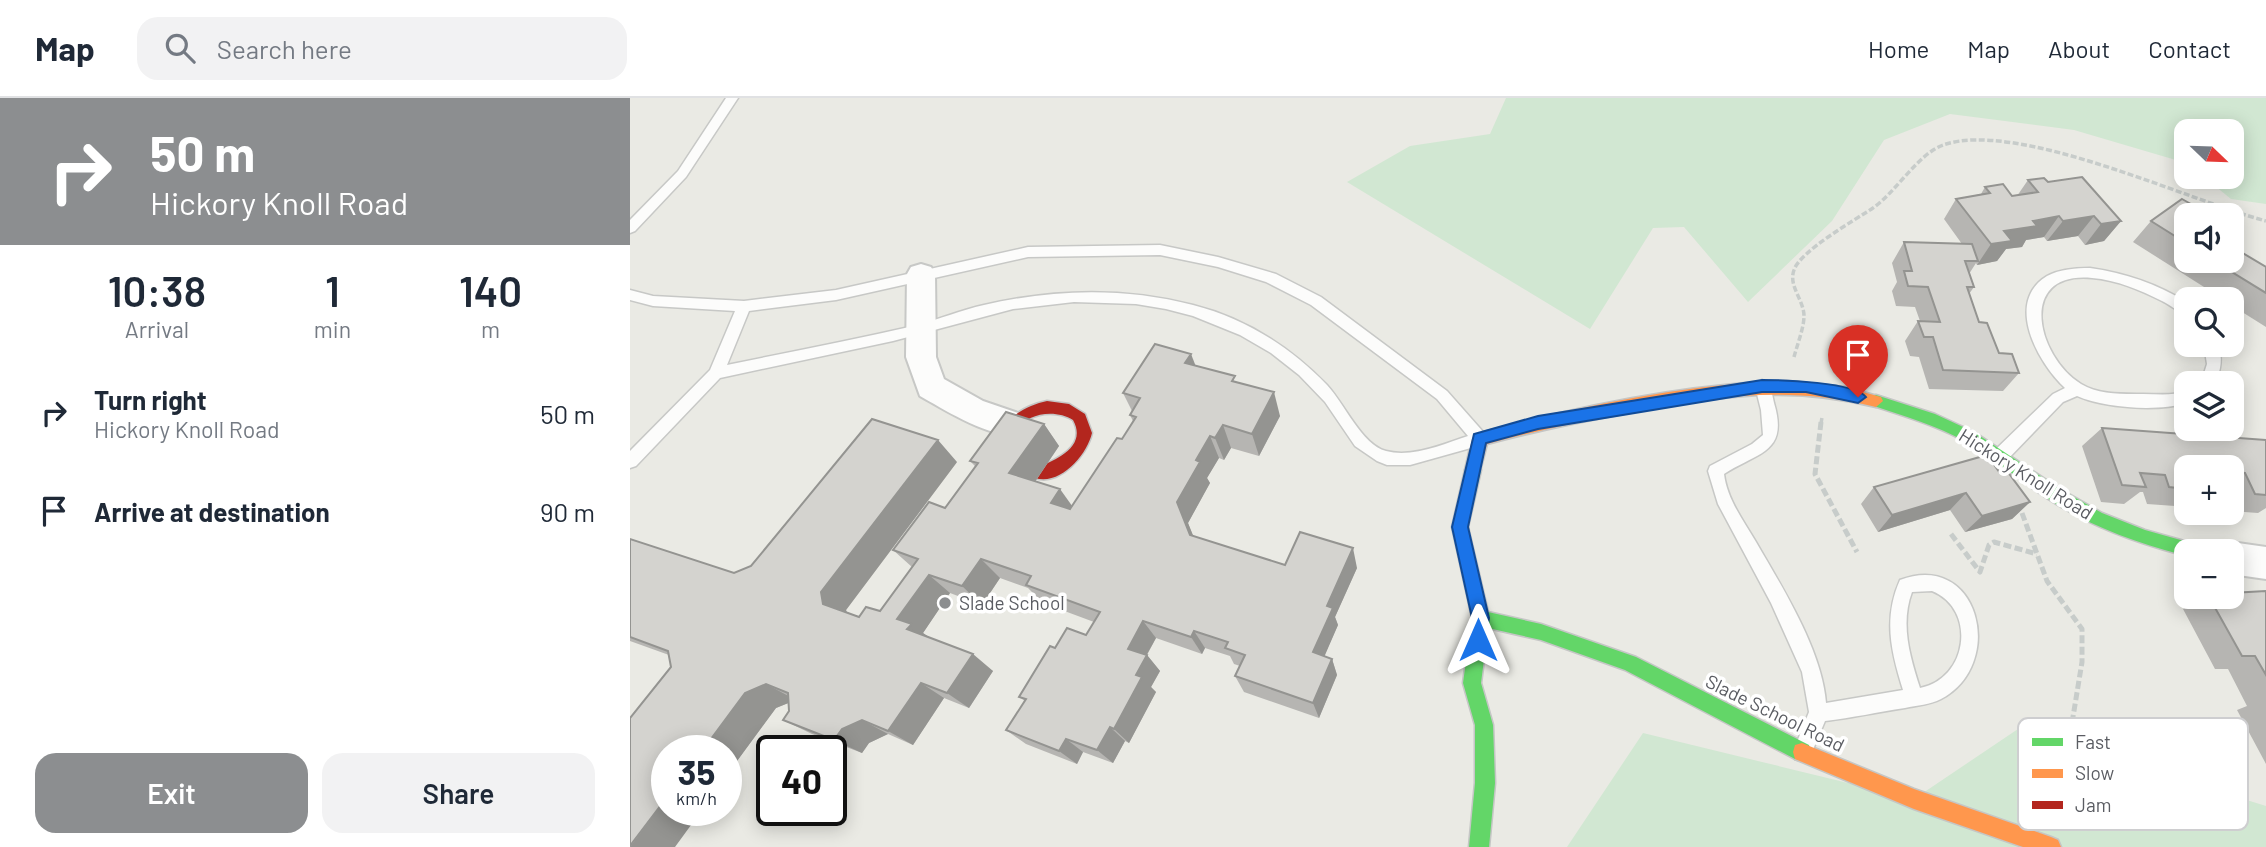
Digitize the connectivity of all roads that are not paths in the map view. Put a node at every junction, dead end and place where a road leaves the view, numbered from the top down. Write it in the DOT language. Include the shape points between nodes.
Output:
graph roads {
  1 [pos="732,98"];
  2 [pos="630,228"];
  3 [pos="921,274"];
  4 [pos="630,295"];
  5 [pos="2174,301"];
  6 [pos="744,306"];
  7 [pos="921,330"];
  8 [pos="716,373"];
  9 [pos="1762,386"];
  10 [pos="2077,389"];
  11 [pos="2174,400"];
  12 [pos="1013,424"];
  13 [pos="1480,439"];
  14 [pos="2000,456"];
  15 [pos="630,461"];
  16 [pos="1004,461"];
  17 [pos="1041,473"];
  18 [pos="2174,547"];
  19 [pos="2244,560"];
  20 [pos="2266,563"];
  21 [pos="1480,618"];
  22 [pos="1914,697"];
  23 [pos="1818,713"];
  24 [pos="1802,752"];
  25 [pos="1479,847"];
  26 [pos="2051,847"];
  1 -- 2 [label="lane" via="682,174"];
  3 -- 6 [label="lane" via="836,295"];
  3 -- 7 [label="street"];
  3 -- 13 [label="lane" via="1028,251 1160,250 1231,266 1271,278 1316,301 1442,395"];
  4 -- 6 [label="lane" via="653,301"];
  5 -- 10 [label="lane" via="2108,275 2083,273 2045,283 2034,300 2033,319 2040,343 2056,370"];
  6 -- 8 [label="lane"];
  7 -- 8 [label="lane"];
  7 -- 12 [label="street" via="921,357 931,387 972,410"];
  7 -- 13 [label="lane" via="985,310 1083,297 1178,305 1225,321 1274,347 1331,400 1364,444 1384,457 1406,459"];
  8 -- 15 [label="lane"];
  9 -- 13 [label="street, Hickory Knoll Road" via="1538,422"];
  9 -- 14 [label="street, Hickory Knoll Road" via="1798,386 1858,397 1940,423"];
  9 -- 23 [label="lane" via="1773,420 1771,438 1763,448 1716,471 1716,481 1815,678"];
  10 -- 11 [label="lane" via="2118,400"];
  10 -- 14 [label="lane" via="2058,398"];
  12 -- 16 [label="street" via="1001,446"];
  12 -- 17 [label="street" via="1037,408 1052,406 1065,407 1083,420 1086,430 1080,452 1058,469"];
  13 -- 21 [label="street" via="1460,527"];
  14 -- 18 [label="street, Hickory Knoll Road" via="2061,499 2116,529"];
  19 -- 20 [label="street"];
  21 -- 24 [label="street, Slade School Road" via="1541,632 1630,663"];
  21 -- 25 [label="street" via="1472,683 1484,725"];
  22 -- 22 [label="lane" via="1936,693 1958,676 1968,656 1970,629 1962,598 1946,585 1922,581 1906,585 1898,602 1896,629"];
  22 -- 23 [label="lane"];
  23 -- 24 [label="lane"];
  24 -- 26 [label="street, Slade School Road" via="1914,799"];
}
